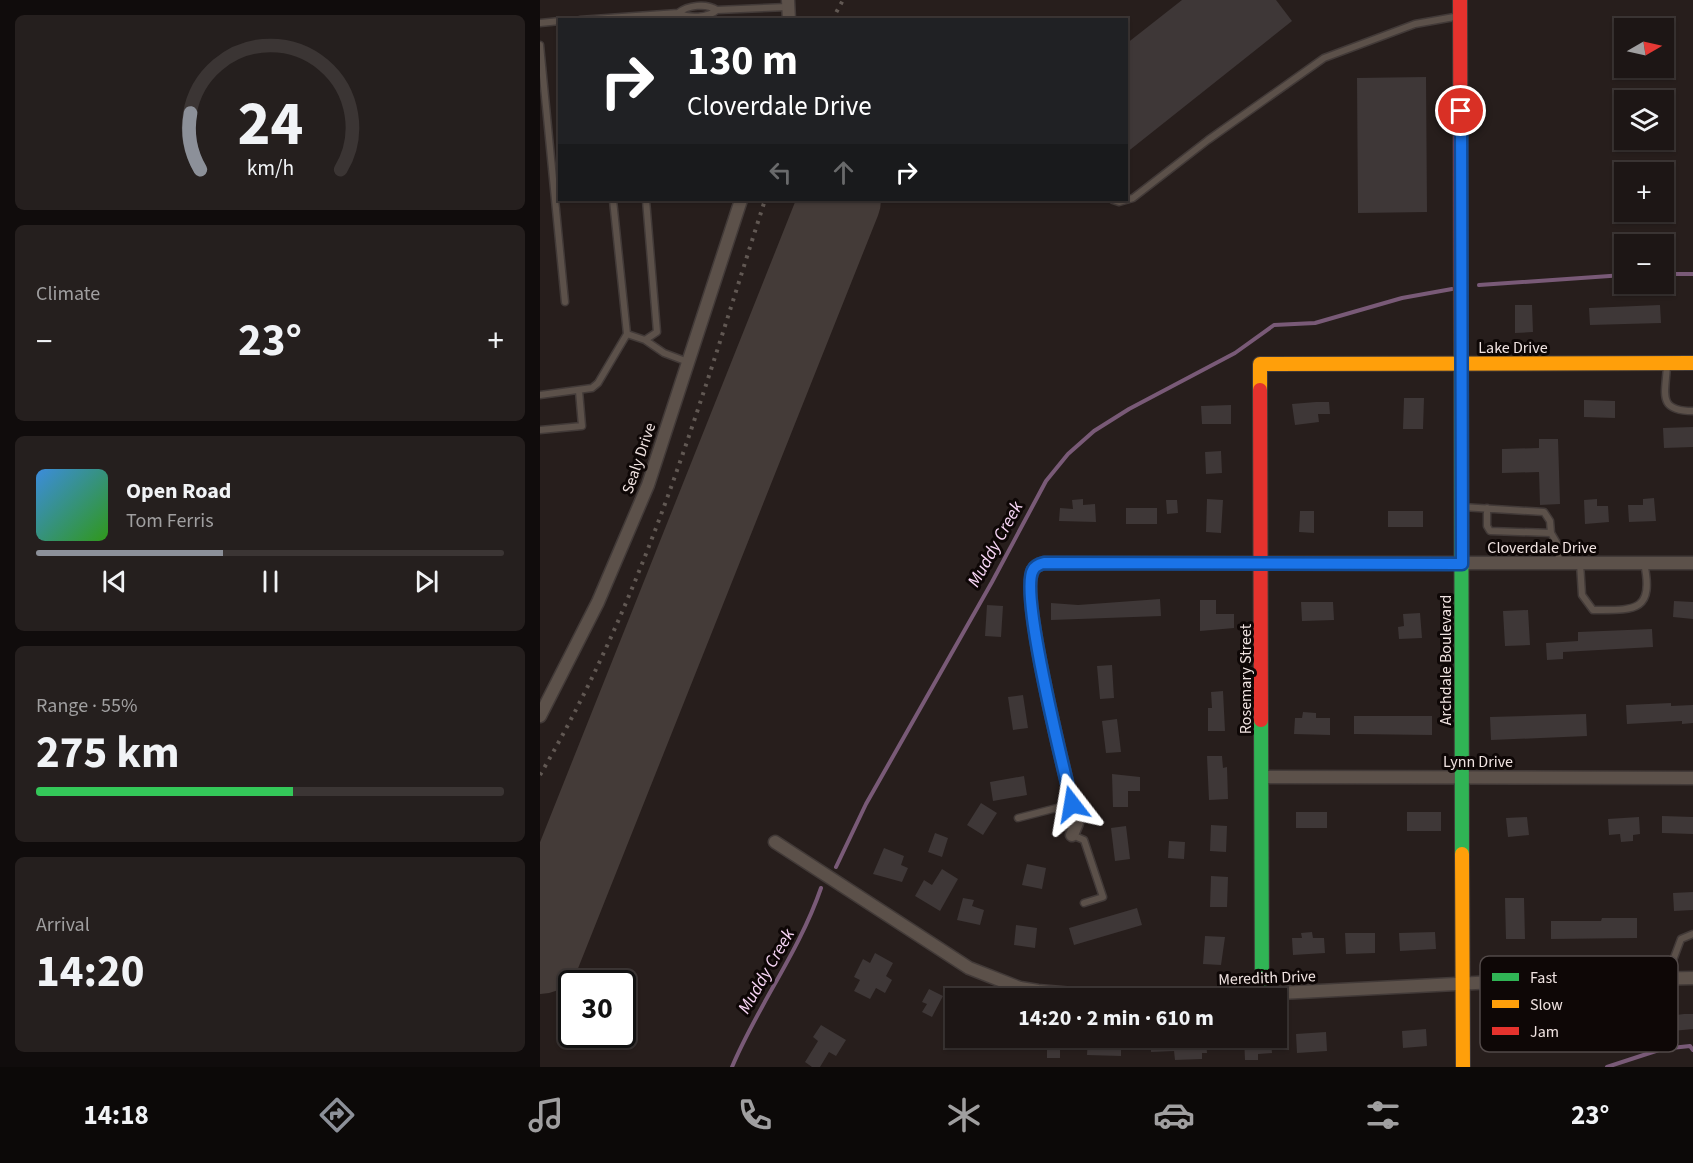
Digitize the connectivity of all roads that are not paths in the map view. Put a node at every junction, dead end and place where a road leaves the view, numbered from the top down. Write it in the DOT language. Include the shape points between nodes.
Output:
graph roads {
  1 [pos="1460,0"];
  2 [pos="788,3"];
  3 [pos="1460,16"];
  4 [pos="612,18"];
  5 [pos="789,18"];
  6 [pos="558,21"];
  7 [pos="540,23"];
  8 [pos="540,45"];
  9 [pos="1128,199"];
  10 [pos="613,201"];
  11 [pos="646,201"];
  12 [pos="741,201"];
  13 [pos="566,302"];
  14 [pos="627,334"];
  15 [pos="645,340"];
  16 [pos="688,362"];
  17 [pos="1667,363"];
  18 [pos="1693,363"];
  19 [pos="1260,364"];
  20 [pos="1462,364"];
  21 [pos="579,391"];
  22 [pos="540,395"];
  23 [pos="1693,411"];
  24 [pos="540,430"];
  25 [pos="1462,507"];
  26 [pos="1487,508"];
  27 [pos="1551,533"];
  28 [pos="1559,563"];
  29 [pos="1580,563"];
  30 [pos="1644,563"];
  31 [pos="1693,563"];
  32 [pos="1261,564"];
  33 [pos="1462,564"];
  34 [pos="540,716"];
  35 [pos="1262,777"];
  36 [pos="1462,778"];
  37 [pos="1693,778"];
  38 [pos="1072,804"];
  39 [pos="1018,818"];
  40 [pos="1072,835"];
  41 [pos="774,842"];
  42 [pos="1084,903"];
  43 [pos="1693,934"];
  44 [pos="1675,956"];
  45 [pos="1693,978"];
  46 [pos="1678,979"];
  47 [pos="1480,983"];
  48 [pos="1464,985"];
  49 [pos="1020,988"];
  50 [pos="1262,988"];
  51 [pos="1287,993"];
  52 [pos="1463,1067"];
  1 -- 3 [label="street, Archdale Boulevard"];
  2 -- 4 [label="lane" via="717,10 698,6 678,13"];
  2 -- 5 [label="street"];
  3 -- 9 [label="lane" via="1415,24 1324,58"];
  3 -- 20 [label="street, Archdale Boulevard"];
  6 -- 7 [label="lane"];
  8 -- 13 [label="lane"];
  10 -- 14 [label="lane"];
  11 -- 15 [label="lane" via="657,332"];
  12 -- 16 [label="street, Sealy Drive"];
  14 -- 15 [label="lane"];
  14 -- 21 [label="lane" via="598,383"];
  15 -- 16 [label="lane"];
  16 -- 34 [label="street, Sealy Drive" via="648,485 598,602"];
  17 -- 18 [label="street, Lake Drive"];
  17 -- 20 [label="street, Lake Drive"];
  17 -- 23 [label="lane" via="1666,396 1670,407"];
  19 -- 20 [label="street, Lake Drive"];
  19 -- 32 [label="street, Rosemary Street"];
  20 -- 25 [label="street, Archdale Boulevard"];
  21 -- 22 [label="lane"];
  21 -- 24 [label="lane" via="582,426"];
  25 -- 26 [label="lane"];
  25 -- 33 [label="street, Archdale Boulevard"];
  26 -- 27 [label="lane" via="1544,512"];
  26 -- 27 [label="lane" via="1487,526 1494,532"];
  27 -- 28 [label="lane" via="1558,545"];
  28 -- 29 [label="street, Cloverdale Drive"];
  28 -- 33 [label="street, Cloverdale Drive"];
  29 -- 30 [label="street, Cloverdale Drive"];
  29 -- 30 [label="lane" via="1582,595 1593,610 1630,610 1638,606 1647,589"];
  30 -- 31 [label="street, Cloverdale Drive"];
  32 -- 33 [label="street, Cloverdale Drive"];
  32 -- 35 [label="street, Rosemary Street"];
  32 -- 38 [label="street, Cloverdale Drive" via="1044,563 1033,569 1030,588 1041,663"];
  33 -- 36 [label="street, Archdale Boulevard"];
  35 -- 36 [label="street, Lynn Drive"];
  35 -- 50 [label="street, Rosemary Street"];
  36 -- 37 [label="street, Lynn Drive"];
  36 -- 48 [label="street, Archdale Boulevard"];
  38 -- 39 [label="lane"];
  38 -- 40 [label="street" via="1077,823"];
  40 -- 42 [label="lane" via="1084,840 1103,897"];
  41 -- 49 [label="street, Meredith Drive" via="969,968"];
  43 -- 44 [label="lane" via="1681,939"];
  45 -- 46 [label="street, Meredith Drive"];
  47 -- 48 [label="street, Meredith Drive"];
  48 -- 51 [label="street, Meredith Drive"];
  48 -- 52 [label="street, Archdale Boulevard"];
}
